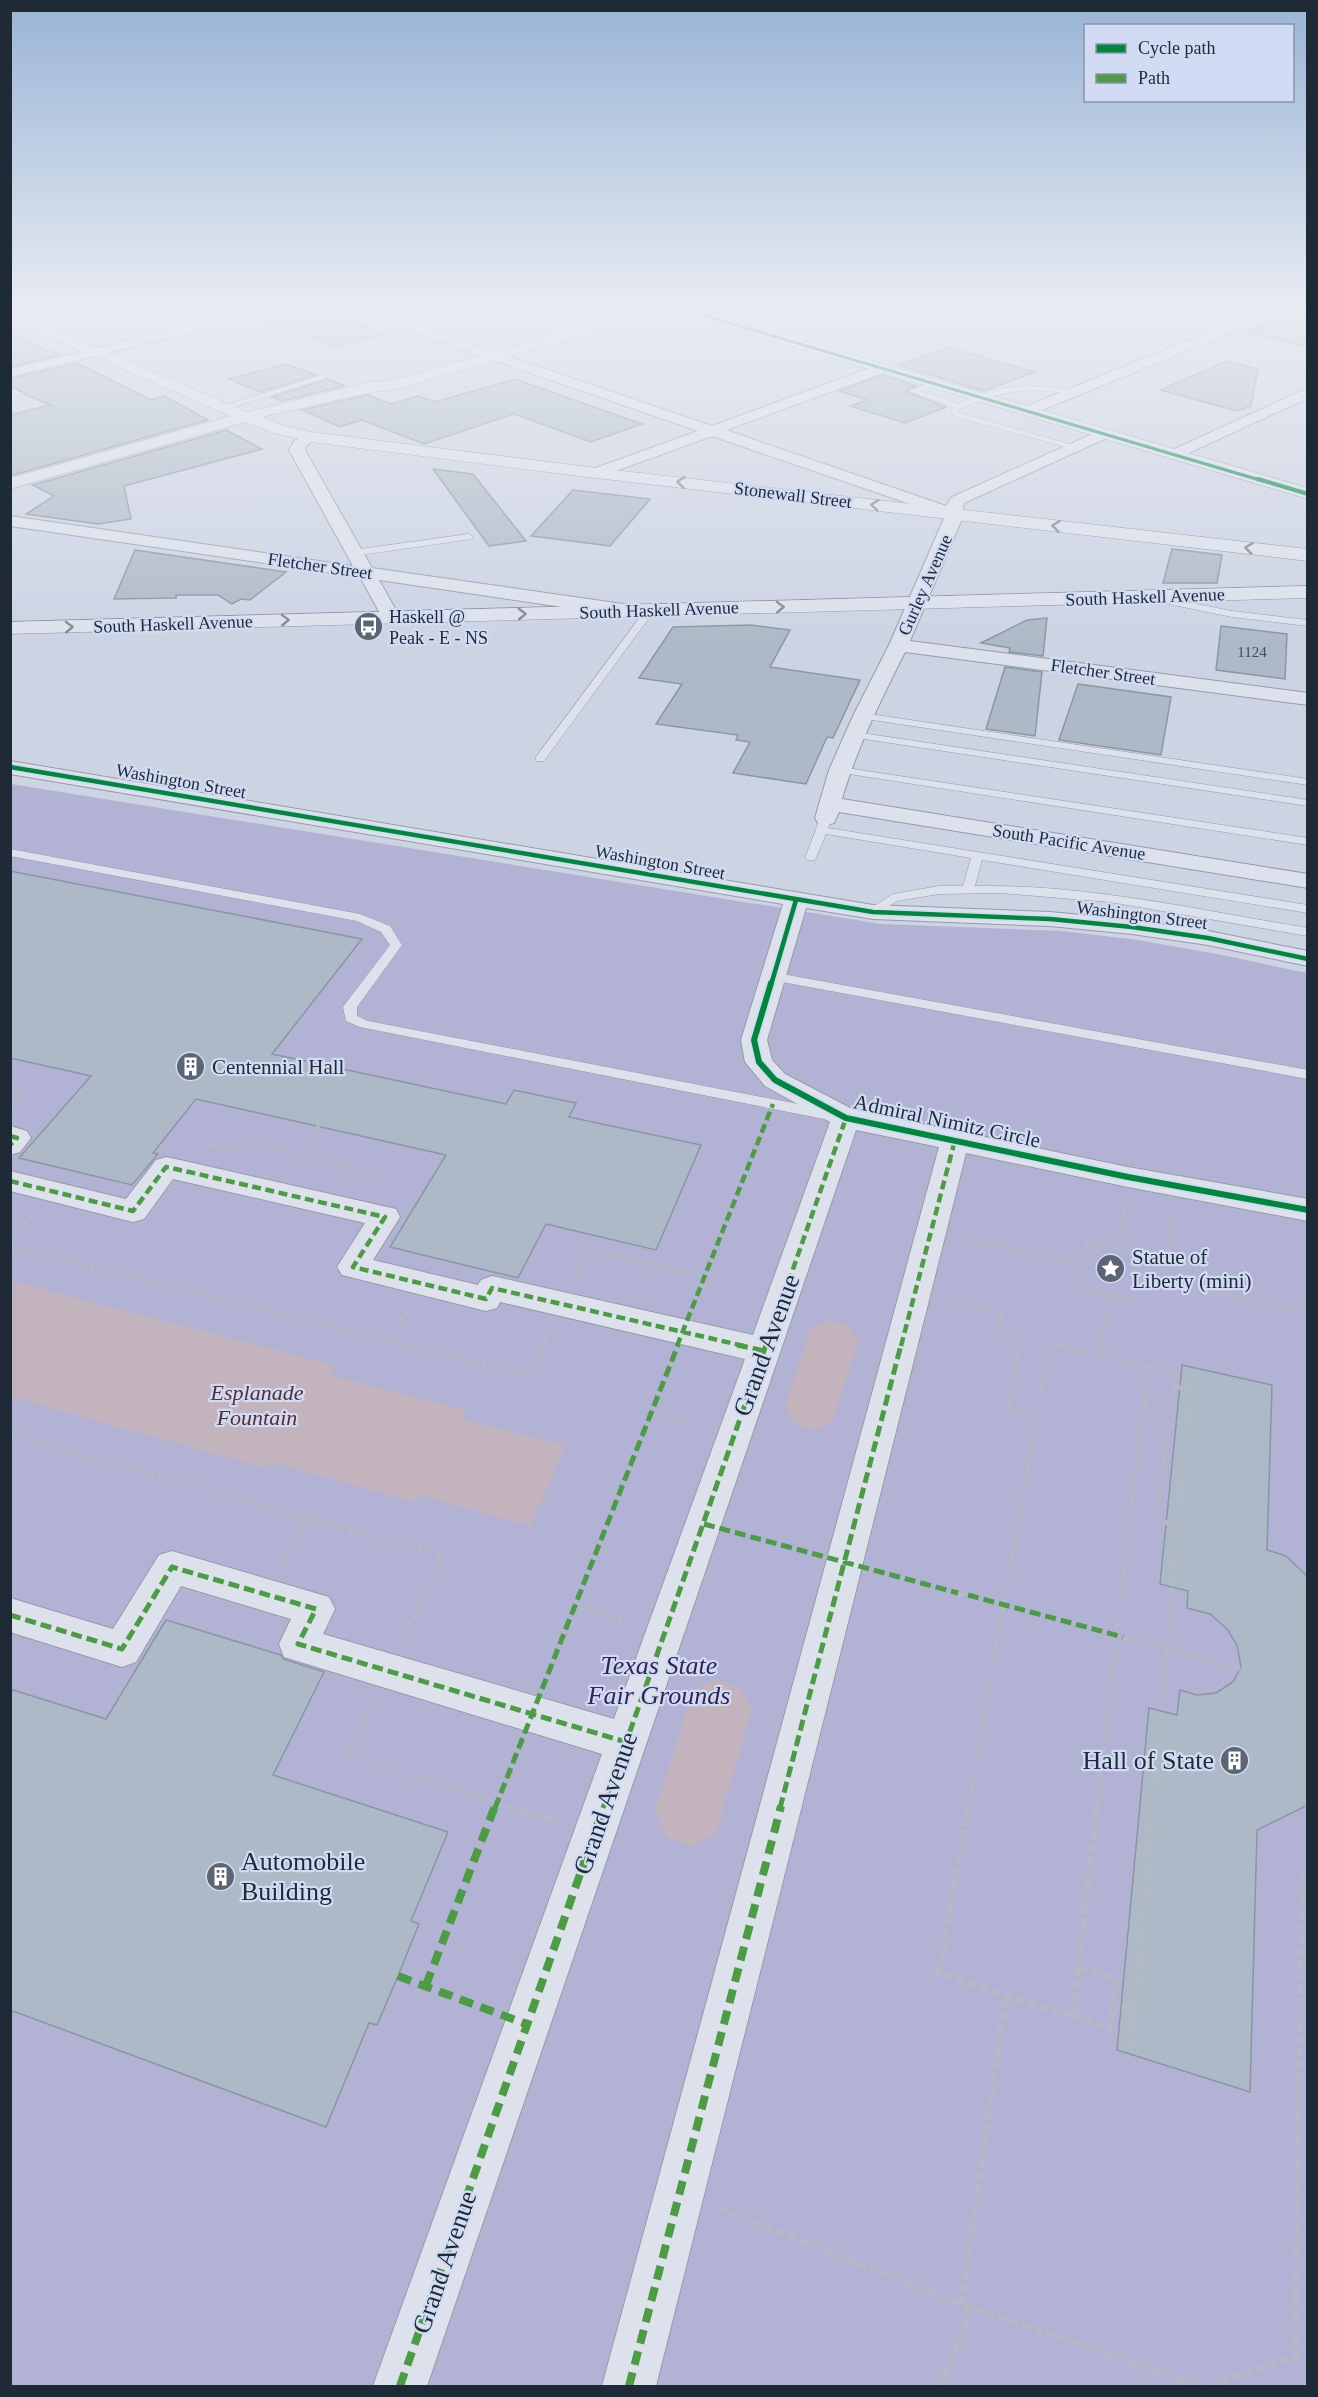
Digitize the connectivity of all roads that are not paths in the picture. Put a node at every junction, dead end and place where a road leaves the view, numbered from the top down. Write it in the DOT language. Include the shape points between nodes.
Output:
graph roads {
  1 [pos="240,419"];
  2 [pos="251,419"];
  3 [pos="290,419"];
  4 [pos="677,419"];
  5 [pos="740,419"];
  6 [pos="974,419"];
  7 [pos="1053,419"];
  8 [pos="1250,419"];
  9 [pos="268,425"];
  10 [pos="709,430"];
  11 [pos="1104,434"];
  12 [pos="311,437"];
  13 [pos="258,439"];
  14 [pos="1076,447"];
  15 [pos="297,450"];
  16 [pos="1175,454"];
  17 [pos="596,472"];
  18 [pos="11,487"];
  19 [pos="1308,494"];
  20 [pos="954,514"];
  21 [pos="10,521"];
  22 [pos="469,537"];
  23 [pos="354,553"];
  24 [pos="1308,555"];
  25 [pos="365,573"];
  26 [pos="1308,592"];
  27 [pos="1149,597"];
  28 [pos="916,603"];
  29 [pos="639,611"];
  30 [pos="391,617"];
  31 [pos="1308,624"];
  32 [pos="10,628"];
  33 [pos="899,645"];
  34 [pos="1308,699"];
  35 [pos="863,717"];
  36 [pos="855,735"];
  37 [pos="540,759"];
  38 [pos="10,767"];
  39 [pos="840,770"];
  40 [pos="1308,782"];
  41 [pos="1308,802"];
  42 [pos="826,817"];
  43 [pos="1308,843"];
  44 [pos="10,852"];
  45 [pos="978,855"];
  46 [pos="811,858"];
  47 [pos="1308,880"];
  48 [pos="968,889"];
  49 [pos="796,900"];
  50 [pos="1308,909"];
  51 [pos="873,912"];
  52 [pos="1308,932"];
  53 [pos="1308,959"];
  54 [pos="771,976"];
  55 [pos="1308,1076"];
  56 [pos="846,1118"];
  57 [pos="10,1136"];
  58 [pos="955,1140"];
  59 [pos="10,1145"];
  60 [pos="10,1181"];
  61 [pos="1308,1210"];
  62 [pos="765,1350"];
  63 [pos="10,1616"];
  64 [pos="626,1742"];
  65 [pos="400,2386"];
  66 [pos="629,2386"];
  1 -- 18 [label="main road"];
  2 -- 9 [label="main road, Stonewall Street"];
  3 -- 9 [label="main road"];
  4 -- 10 [label="street"];
  5 -- 10 [label="street"];
  6 -- 14 [label="lane"];
  7 -- 11 [label="main road"];
  8 -- 16 [label="street"];
  9 -- 12 [label="main road, Stonewall Street"];
  9 -- 18 [label="main road"];
  10 -- 17 [label="street"];
  10 -- 20 [label="street"];
  11 -- 14 [label="street, Gurley Avenue"];
  11 -- 16 [label="main road"];
  12 -- 15 [label="street" via="299,444"];
  12 -- 17 [label="main road, Stonewall Street"];
  13 -- 15 [label="main road"];
  14 -- 20 [label="street, Gurley Avenue" via="958,500"];
  15 -- 23 [label="street"];
  16 -- 19 [label="main road"];
  20 -- 17 [label="main road, Stonewall Street, one-way"];
  24 -- 20 [label="main road, Stonewall Street, one-way"];
  20 -- 28 [label="street, Gurley Avenue"];
  21 -- 25 [label="street, Fletcher Street"];
  22 -- 23 [label="lane"];
  23 -- 25 [label="street"];
  25 -- 29 [label="street, Fletcher Street"];
  25 -- 30 [label="street"];
  26 -- 27 [label="main road, South Haskell Avenue"];
  27 -- 28 [label="main road, South Haskell Avenue"];
  27 -- 31 [label="lane"];
  29 -- 28 [label="main road, South Haskell Avenue, one-way"];
  28 -- 33 [label="street, Gurley Avenue"];
  30 -- 29 [label="main road, South Haskell Avenue, one-way"];
  29 -- 37 [label="lane"];
  32 -- 30 [label="main road, South Haskell Avenue, one-way"];
  33 -- 34 [label="street, Fletcher Street"];
  33 -- 35 [label="street, Gurley Avenue"];
  35 -- 36 [label="street, Gurley Avenue"];
  35 -- 40 [label="lane"];
  36 -- 39 [label="street, Gurley Avenue"];
  36 -- 41 [label="lane"];
  38 -- 49 [label="street, Washington Street"];
  39 -- 42 [label="street, Gurley Avenue"];
  39 -- 43 [label="lane"];
  42 -- 45 [label="lane"];
  42 -- 46 [label="lane"];
  42 -- 47 [label="street, South Pacific Avenue"];
  44 -- 56 [label="lane, Admiral Nimitz Circle" via="360,918 386,929 396,945 350,1007 351,1018 365,1024"];
  45 -- 48 [label="lane"];
  45 -- 50 [label="lane"];
  48 -- 51 [label="lane" via="893,898"];
  48 -- 52 [label="lane" via="1109,898"];
  49 -- 51 [label="street, Washington Street"];
  49 -- 54 [label="street, Admiral Nimitz Circle"];
  51 -- 53 [label="street, Washington Street" via="1050,919 1132,927"];
  54 -- 55 [label="lane"];
  54 -- 56 [label="street, Admiral Nimitz Circle" via="754,1040 759,1062 775,1080"];
  56 -- 58 [label="street, Admiral Nimitz Circle"];
  56 -- 62 [label="street, Grand Avenue"];
  57 -- 59 [label="street" via="17,1138"];
  58 -- 61 [label="street, Admiral Nimitz Circle"];
  58 -- 66 [label="street"];
  60 -- 62 [label="street" via="133,1211 166,1167 189,1172 385,1217 353,1267 486,1299 492,1288"];
  62 -- 64 [label="street, Grand Avenue"];
  63 -- 64 [label="street" via="122,1649 172,1567 316,1609 298,1644"];
  64 -- 65 [label="street, Grand Avenue"];
}
